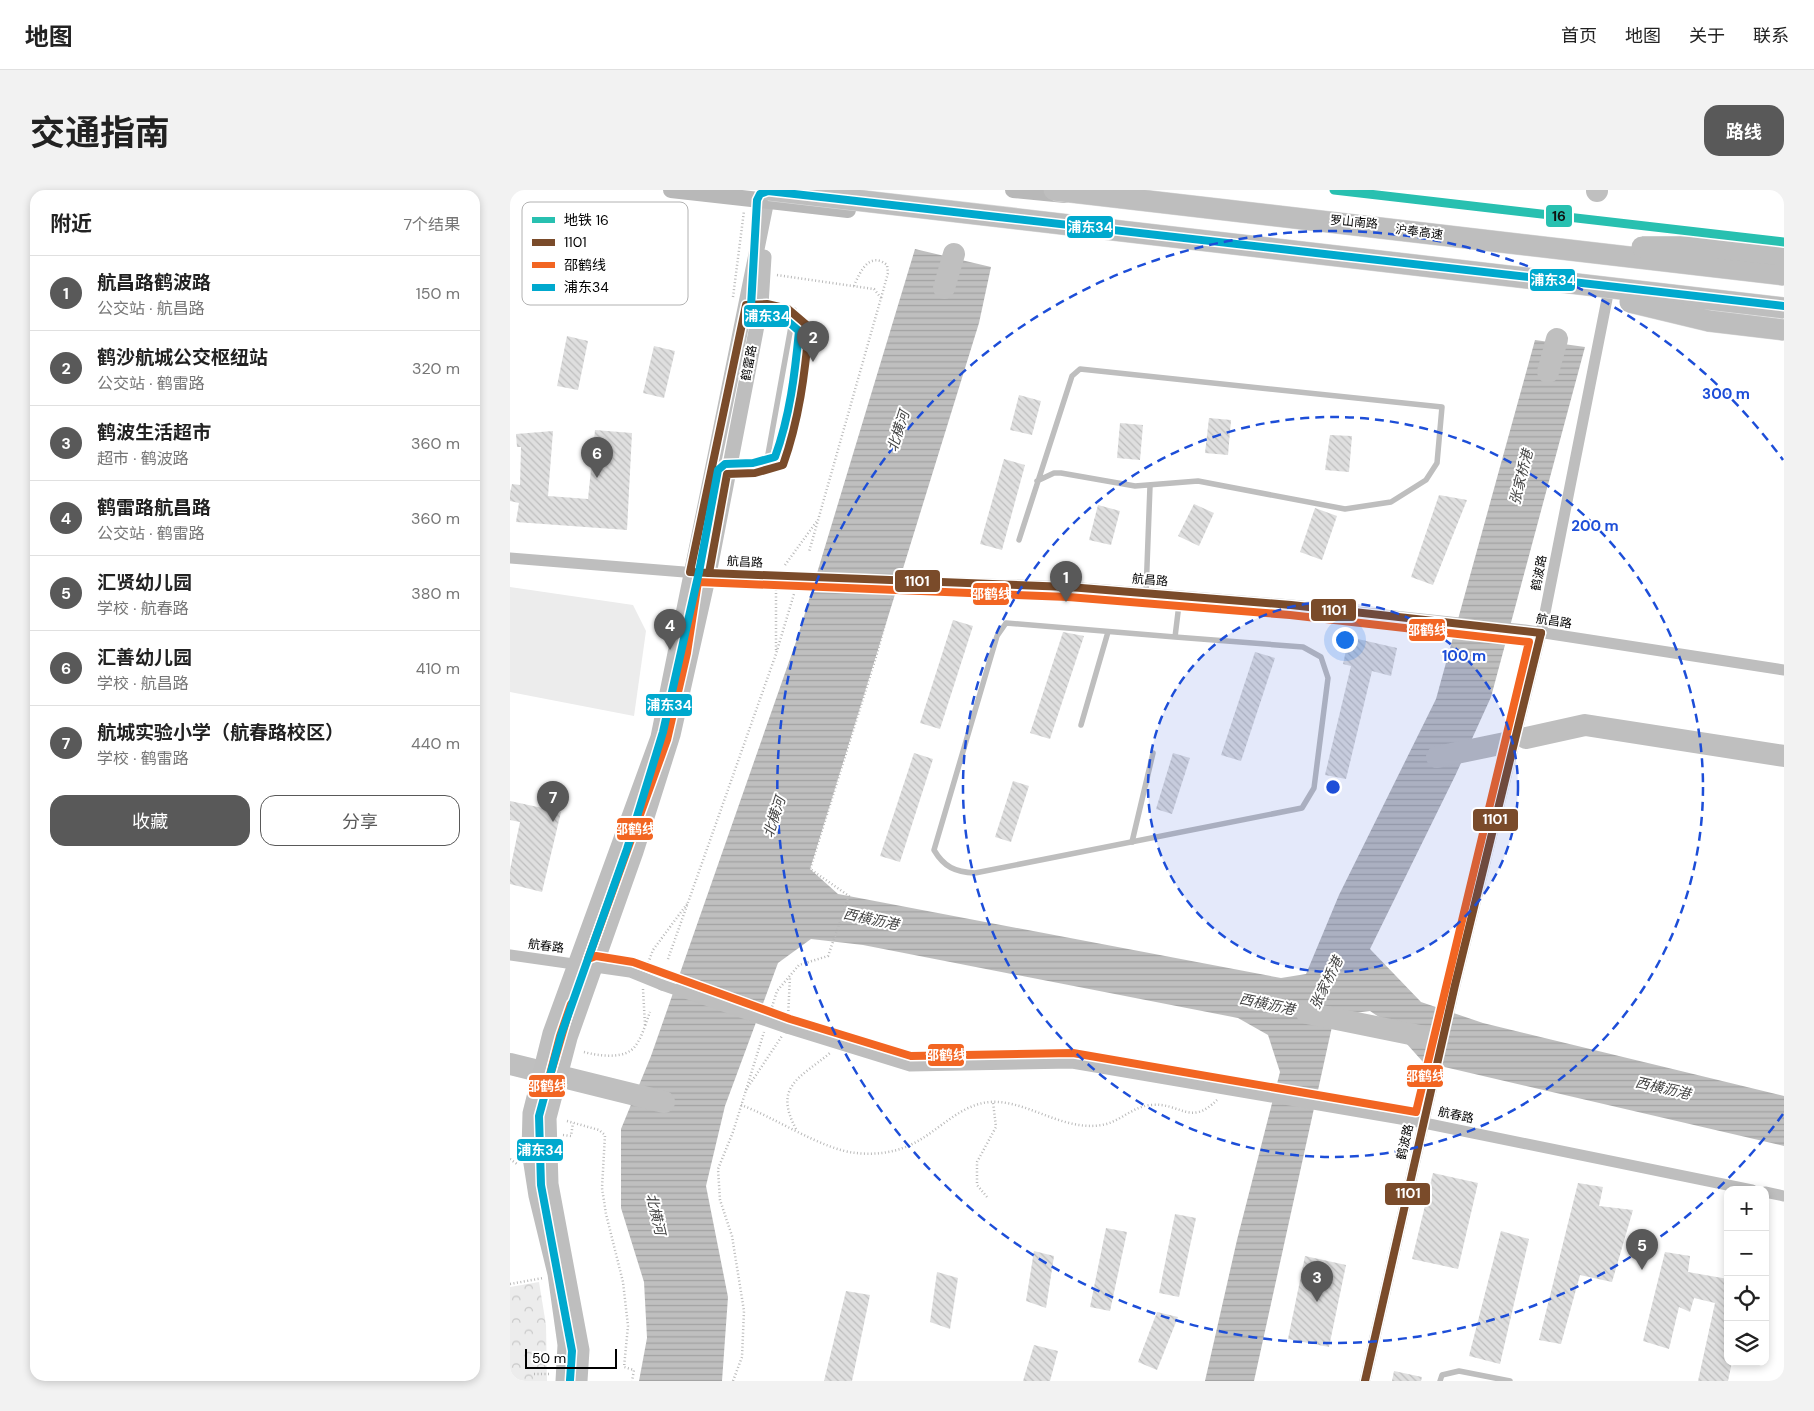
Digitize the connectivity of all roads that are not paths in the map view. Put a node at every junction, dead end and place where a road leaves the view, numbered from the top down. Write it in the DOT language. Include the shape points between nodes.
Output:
graph roads {
  1 [pos="671,190"];
  2 [pos="1013,190"];
  3 [pos="1054,190"];
  4 [pos="768,194"];
  5 [pos="1538,246"];
  6 [pos="1784,255"];
  7 [pos="1784,267"];
  8 [pos="1784,275"];
  9 [pos="1534,279"];
  10 [pos="1608,294"];
  11 [pos="754,305"];
  12 [pos="1784,308"];
  13 [pos="794,310"];
  14 [pos="1784,316"];
  15 [pos="1784,330"];
  16 [pos="765,471"];
  17 [pos="727,474"];
  18 [pos="1038,481"];
  19 [pos="1150,486"];
  20 [pos="1019,540"];
  21 [pos="510,558"];
  22 [pos="690,572"];
  23 [pos="709,574"];
  24 [pos="1146,593"];
  25 [pos="1180,596"];
  26 [pos="1108,632"];
  27 [pos="1541,633"];
  28 [pos="1176,637"];
  29 [pos="1784,670"];
  30 [pos="1080,725"];
  31 [pos="1153,753"];
  32 [pos="1132,842"];
  33 [pos="510,955"];
  34 [pos="575,963"];
  35 [pos="595,966"];
  36 [pos="1424,1123"];
  37 [pos="1732,1186"];
  38 [pos="1769,1193"];
  39 [pos="1784,1196"];
  40 [pos="563,1377"];
  41 [pos="1486,1379"];
  42 [pos="580,1381"];
  43 [pos="1365,1381"];
  44 [pos="1440,1381"];
  45 [pos="1510,1381"];
  1 -- 4 [label="main road" via="746,199"];
  2 -- 7 [label="main road, 罗山南路" via="1561,241"];
  3 -- 5 [label="highway, 沪奉高速, bridge"];
  4 -- 9 [label="highway, bridge"];
  4 -- 10 [label="main road"];
  4 -- 11 [label="street, 鹤雷路"];
  4 -- 11 [label="street, 鹤雷路" via="763,272"];
  5 -- 6 [label="highway, bridge" via="1708,247"];
  5 -- 8 [label="highway, 沪奉高速, bridge"];
  9 -- 12 [label="highway, bridge"];
  9 -- 15 [label="highway, bridge" via="1709,321"];
  10 -- 14 [label="main road"];
  10 -- 27 [label="street, 鹤波路"];
  11 -- 13 [label="lane" via="775,304"];
  11 -- 17 [label="street, 鹤雷路"];
  11 -- 22 [label="street, 鹤雷路"];
  13 -- 16 [label="lane"];
  13 -- 16 [label="lane" via="809,327 806,360 789,450 783,465"];
  16 -- 17 [label="lane"];
  17 -- 23 [label="street, 鹤雷路"];
  18 -- 19 [label="lane" via="1061,473 1098,481"];
  18 -- 19 [label="lane" via="1072,376 1080,369 1442,408 1437,463 1426,480 1391,502 1345,508 1198,481"];
  18 -- 20 [label="lane"];
  19 -- 24 [label="lane"];
  21 -- 22 [label="street, 航昌路"];
  22 -- 23 [label="street, 航昌路"];
  22 -- 34 [label="street, 鹤雷路" via="658,737"];
  23 -- 24 [label="street, 航昌路" via="1069,587"];
  23 -- 35 [label="street, 鹤雷路" via="673,736"];
  24 -- 25 [label="street, 航昌路"];
  25 -- 27 [label="street, 航昌路"];
  25 -- 28 [label="lane"];
  26 -- 28 [label="lane"];
  26 -- 30 [label="lane"];
  26 -- 32 [label="lane" via="1006,623 996,636 934,850 942,863 959,872 975,873"];
  27 -- 29 [label="street, 航昌路"];
  27 -- 36 [label="street, 鹤波路"];
  28 -- 32 [label="lane" via="1303,647 1321,657 1328,678 1314,788 1302,808"];
  31 -- 32 [label="lane"];
  33 -- 34 [label="street, 航春路"];
  34 -- 35 [label="street, 航春路"];
  34 -- 40 [label="street, 鹤雷路" via="550,1032 530,1113 529,1151 536,1196 556,1276 565,1345"];
  35 -- 36 [label="street, 航春路, bridge" via="630,972 788,1028 910,1066 1072,1064"];
  35 -- 42 [label="street, 鹤雷路" via="570,1038 549,1118 551,1184 582,1350"];
  36 -- 37 [label="street, 航春路"];
  36 -- 43 [label="street, 鹤波路"];
  38 -- 39 [label="street"];
  41 -- 44 [label="lane" via="1458,1371 1442,1375"];
  41 -- 45 [label="lane"];
}
